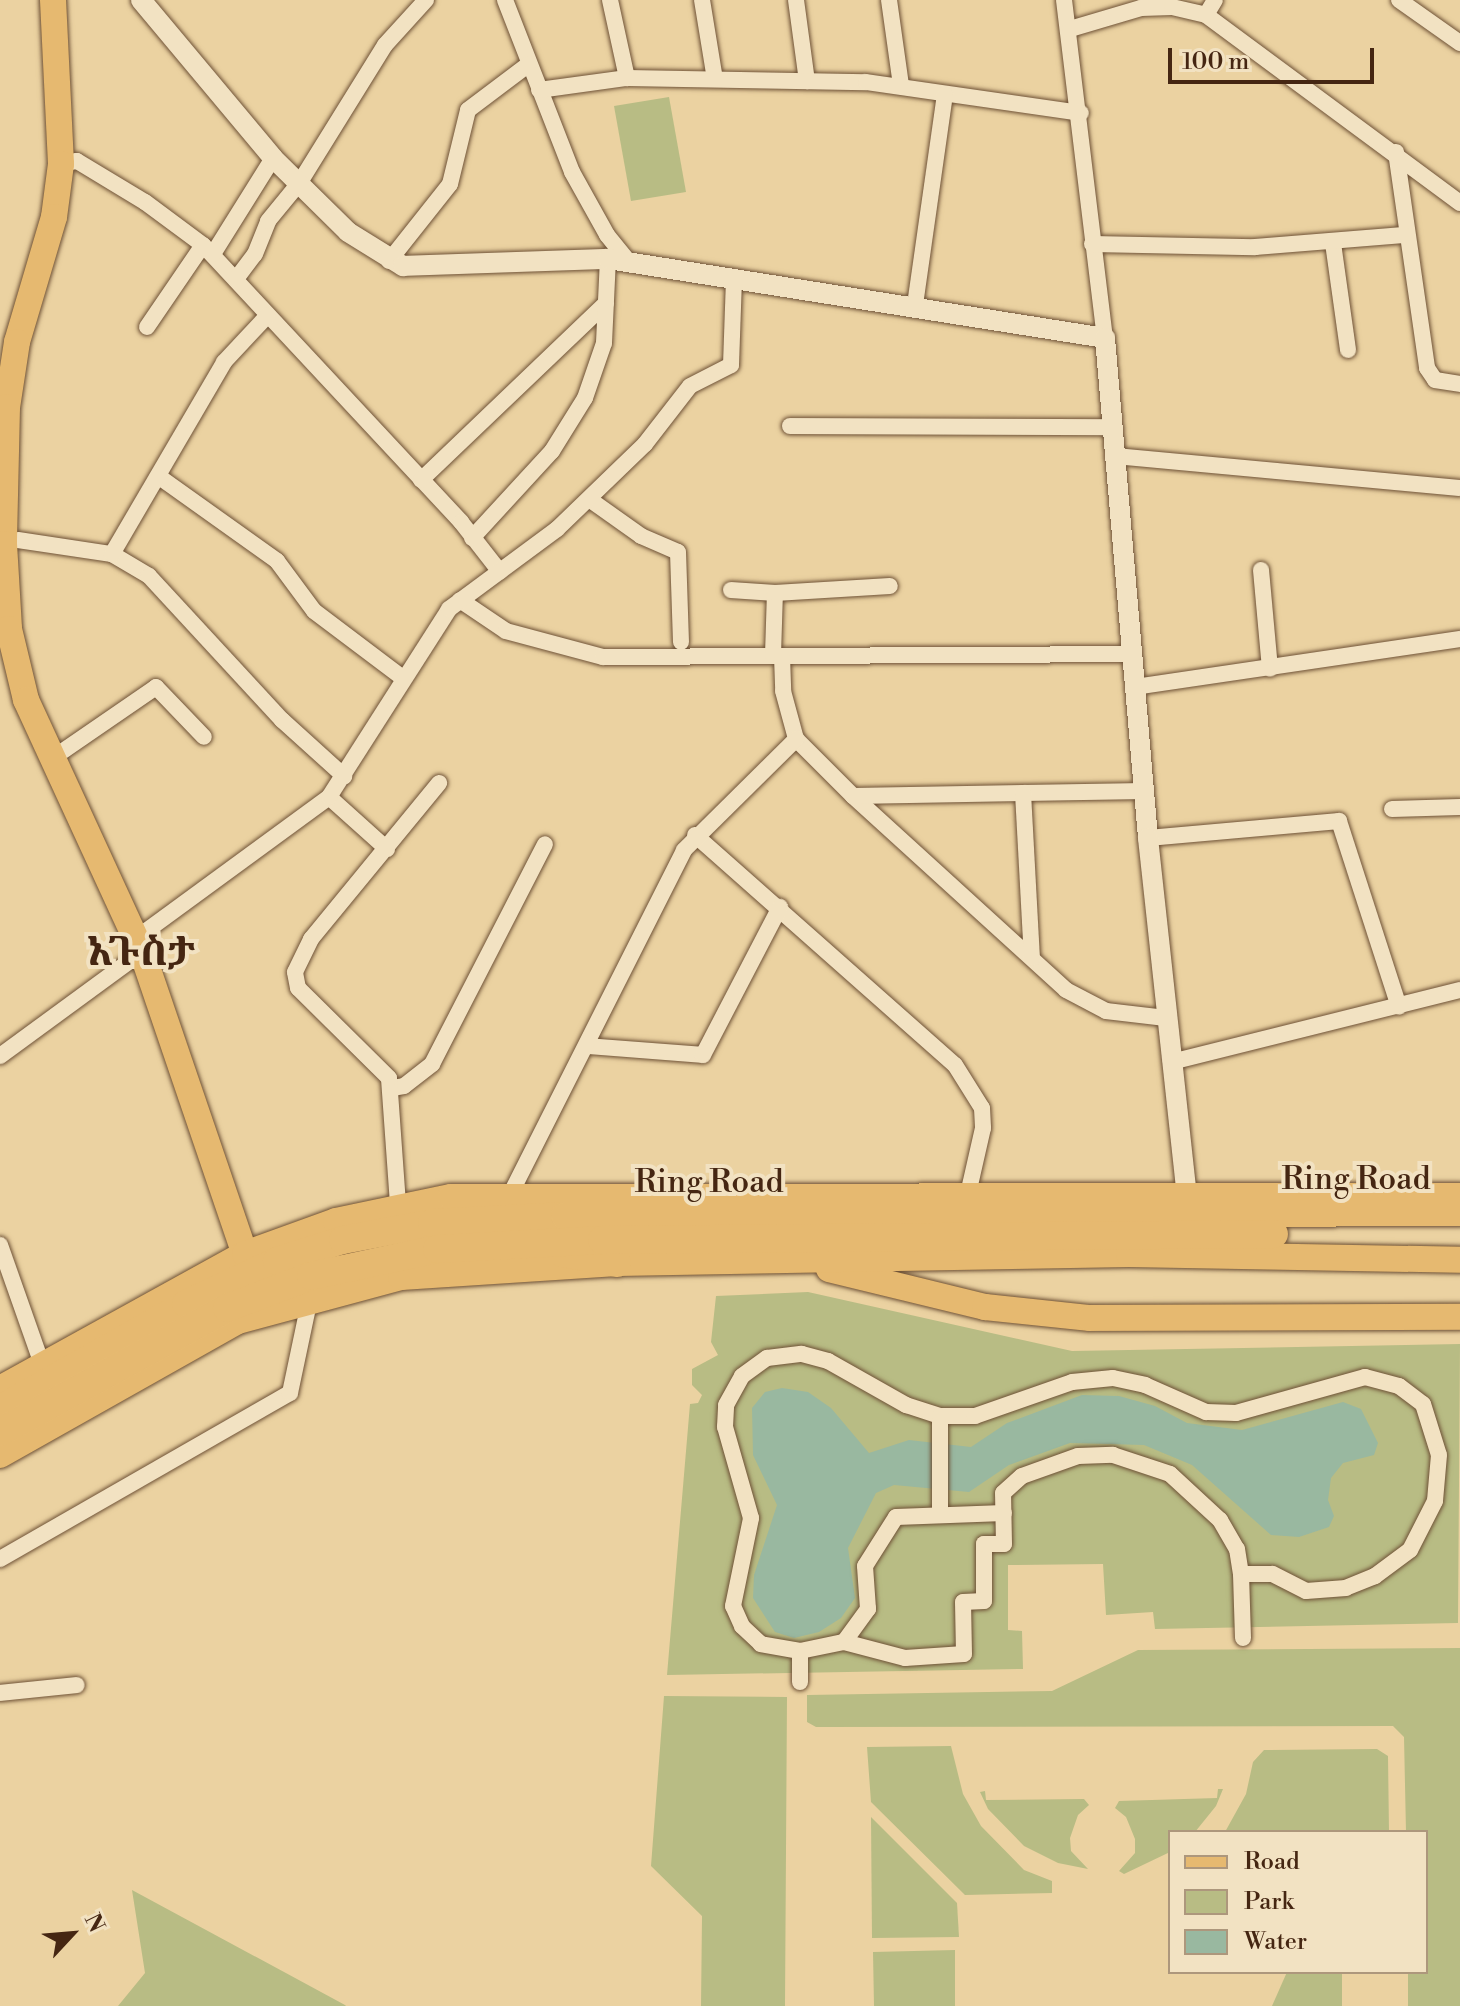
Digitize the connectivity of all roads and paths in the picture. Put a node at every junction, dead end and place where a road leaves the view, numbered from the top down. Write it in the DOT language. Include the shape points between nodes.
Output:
graph roads {
  1 [pos="53,0"];
  2 [pos="65,0"];
  3 [pos="141,0"];
  4 [pos="426,0"];
  5 [pos="505,0"];
  6 [pos="610,0"];
  7 [pos="702,0"];
  8 [pos="796,0"];
  9 [pos="889,0"];
  10 [pos="1064,0"];
  11 [pos="1399,0"];
  12 [pos="1211,7"];
  13 [pos="1070,29"];
  14 [pos="1460,43"];
  15 [pos="529,64"];
  16 [pos="627,78"];
  17 [pos="715,79"];
  18 [pos="807,81"];
  19 [pos="901,85"];
  20 [pos="539,90"];
  21 [pos="945,95"];
  22 [pos="1081,113"];
  23 [pos="1396,152"];
  24 [pos="273,158"];
  25 [pos="69,162"];
  26 [pos="300,182"];
  27 [pos="1460,203"];
  28 [pos="1404,235"];
  29 [pos="1333,243"];
  30 [pos="1092,244"];
  31 [pos="208,250"];
  32 [pos="618,260"];
  33 [pos="389,261"];
  34 [pos="236,279"];
  35 [pos="734,280"];
  36 [pos="606,303"];
  37 [pos="915,305"];
  38 [pos="267,316"];
  39 [pos="147,327"];
  40 [pos="1105,338"];
  41 [pos="1348,350"];
  42 [pos="1460,384"];
  43 [pos="5,392"];
  44 [pos="790,426"];
  45 [pos="1114,427"];
  46 [pos="1115,456"];
  47 [pos="158,476"];
  48 [pos="421,480"];
  49 [pos="1460,488"];
  50 [pos="589,499"];
  51 [pos="472,538"];
  52 [pos="18,540"];
  53 [pos="112,554"];
  54 [pos="1261,570"];
  55 [pos="500,572"];
  56 [pos="890,586"];
  57 [pos="731,590"];
  58 [pos="775,593"];
  59 [pos="460,600"];
  60 [pos="1460,639"];
  61 [pos="681,642"];
  62 [pos="6,648"];
  63 [pos="1132,654"];
  64 [pos="778,655"];
  65 [pos="1270,669"];
  66 [pos="403,678"];
  67 [pos="1135,687"];
  68 [pos="204,737"];
  69 [pos="796,739"];
  70 [pos="63,751"];
  71 [pos="344,776"];
  72 [pos="439,783"];
  73 [pos="1145,791"];
  74 [pos="1023,793"];
  75 [pos="853,796"];
  76 [pos="329,797"];
  77 [pos="1460,807"];
  78 [pos="1392,809"];
  79 [pos="695,835"];
  80 [pos="1148,838"];
  81 [pos="545,844"];
  82 [pos="387,849"];
  83 [pos="780,907"];
  84 [pos="142,943"];
  85 [pos="1032,958"];
  86 [pos="1460,990"];
  87 [pos="1399,1007"];
  88 [pos="1166,1018"];
  89 [pos="587,1046"];
  90 [pos="0,1056"];
  91 [pos="1171,1062"];
  92 [pos="392,1088"];
  93 [pos="968,1194"];
  94 [pos="510,1195"];
  95 [pos="647,1196"];
  96 [pos="1187,1196"];
  97 [pos="1428,1196"];
  98 [pos="1460,1196"];
  99 [pos="398,1204"];
  100 [pos="1460,1212"];
  101 [pos="565,1216"];
  102 [pos="914,1226"];
  103 [pos="1460,1231"];
  104 [pos="526,1244"];
  105 [pos="0,1245"];
  106 [pos="249,1253"];
  107 [pos="1460,1260"];
  108 [pos="617,1263"];
  109 [pos="810,1263"];
  110 [pos="310,1298"];
  111 [pos="1460,1317"];
  112 [pos="42,1364"];
  113 [pos="0,1389"];
  114 [pos="0,1409"];
  115 [pos="940,1416"];
  116 [pos="0,1432"];
  117 [pos="0,1455"];
  118 [pos="940,1506"];
  119 [pos="1004,1513"];
  120 [pos="0,1559"];
  121 [pos="1241,1574"];
  122 [pos="1243,1638"];
  123 [pos="844,1642"];
  124 [pos="800,1651"];
  125 [pos="800,1682"];
  126 [pos="77,1685"];
  127 [pos="0,1693"];
  1 -- 25 [label="main road"];
  2 -- 25 [label="main road"];
  3 -- 24 [label="street"];
  4 -- 26 [label="street" via="385,45"];
  5 -- 15 [label="street"];
  6 -- 16 [label="street"];
  7 -- 17 [label="street"];
  8 -- 18 [label="street"];
  9 -- 19 [label="street"];
  10 -- 13 [label="street"];
  11 -- 14 [label="street"];
  12 -- 13 [label="street" via="1141,8"];
  12 -- 23 [label="street"];
  13 -- 22 [label="street"];
  15 -- 20 [label="street"];
  15 -- 33 [label="street" via="468,110 450,184"];
  16 -- 17 [label="street"];
  16 -- 20 [label="street"];
  17 -- 18 [label="street"];
  18 -- 19 [label="street"];
  19 -- 21 [label="street"];
  20 -- 32 [label="street"];
  21 -- 22 [label="street"];
  21 -- 37 [label="street"];
  22 -- 30 [label="street"];
  23 -- 27 [label="street"];
  23 -- 28 [label="street"];
  24 -- 26 [label="street"];
  24 -- 31 [label="street"];
  25 -- 31 [label="street" via="145,202"];
  25 -- 43 [label="main road"];
  25 -- 52 [label="main road" via="69,228 23,371 16,468"];
  26 -- 33 [label="street" via="348,232"];
  26 -- 34 [label="street" via="268,221 255,254"];
  28 -- 29 [label="street"];
  28 -- 42 [label="street" via="1427,368 1435,380"];
  29 -- 30 [label="street"];
  29 -- 41 [label="street"];
  30 -- 40 [label="street"];
  31 -- 34 [label="street"];
  31 -- 39 [label="street"];
  32 -- 33 [label="street" via="512,259 418,267"];
  32 -- 35 [label="street"];
  32 -- 36 [label="street"];
  34 -- 38 [label="street"];
  35 -- 37 [label="street"];
  35 -- 50 [label="street" via="731,365 690,386 666,422"];
  36 -- 48 [label="street"];
  36 -- 51 [label="street" via="604,343 585,398 552,451"];
  37 -- 40 [label="street"];
  38 -- 47 [label="street" via="224,362"];
  38 -- 48 [label="street"];
  40 -- 45 [label="street"];
  43 -- 62 [label="main road"];
  44 -- 45 [label="street"];
  45 -- 46 [label="street"];
  46 -- 49 [label="street"];
  46 -- 63 [label="street"];
  47 -- 53 [label="street"];
  47 -- 66 [label="street" via="277,561 314,611"];
  48 -- 51 [label="street"];
  50 -- 55 [label="street"];
  50 -- 61 [label="street" via="641,536 678,552"];
  51 -- 55 [label="street"];
  52 -- 53 [label="street"];
  52 -- 70 [label="main road" via="24,648"];
  53 -- 71 [label="street" via="149,576 282,720"];
  54 -- 65 [label="street"];
  55 -- 59 [label="street"];
  56 -- 58 [label="street"];
  57 -- 58 [label="street"];
  58 -- 64 [label="street"];
  59 -- 64 [label="street" via="506,631 577,653"];
  59 -- 66 [label="street"];
  60 -- 65 [label="street"];
  62 -- 84 [label="main road"];
  63 -- 64 [label="street"];
  63 -- 67 [label="street"];
  64 -- 69 [label="street"];
  65 -- 67 [label="street"];
  66 -- 71 [label="street"];
  67 -- 73 [label="street"];
  68 -- 70 [label="street" via="156,687"];
  69 -- 75 [label="street"];
  69 -- 79 [label="street"];
  70 -- 84 [label="main road"];
  71 -- 76 [label="street"];
  72 -- 82 [label="street"];
  73 -- 74 [label="street"];
  73 -- 80 [label="street"];
  74 -- 75 [label="street"];
  74 -- 85 [label="street"];
  75 -- 85 [label="street"];
  76 -- 82 [label="street"];
  76 -- 84 [label="street"];
  77 -- 78 [label="street"];
  79 -- 83 [label="street"];
  79 -- 89 [label="street"];
  80 -- 87 [label="street" via="1339,821"];
  80 -- 88 [label="street"];
  81 -- 92 [label="street" via="432,1064 404,1086"];
  82 -- 92 [label="street" via="311,939 296,965 294,981 382,1067"];
  83 -- 89 [label="street" via="703,1055"];
  83 -- 93 [label="street" via="924,1035 974,1091 983,1128"];
  84 -- 90 [label="street"];
  84 -- 106 [label="main road"];
  85 -- 88 [label="street" via="1066,990 1106,1011"];
  86 -- 87 [label="street"];
  87 -- 91 [label="street" via="1291,1028"];
  88 -- 91 [label="street"];
  89 -- 94 [label="street"];
  91 -- 96 [label="street"];
  92 -- 99 [label="street"];
  93 -- 95 [label="main road"];
  93 -- 96 [label="main road"];
  94 -- 95 [label="main road"];
  94 -- 99 [label="main road"];
  95 -- 101 [label="highway"];
  96 -- 97 [label="main road"];
  97 -- 98 [label="main road"];
  97 -- 100 [label="main road"];
  99 -- 106 [label="main road"];
  100 -- 102 [label="highway, Ring Road"];
  101 -- 102 [label="highway, Ring Road"];
  101 -- 114 [label="highway, Ring Road" via="432,1223 343,1240 277,1261 186,1304"];
  102 -- 103 [label="highway, Ring Road"];
  102 -- 104 [label="highway"];
  104 -- 108 [label="highway"];
  104 -- 116 [label="highway" via="399,1255 286,1285 188,1325"];
  105 -- 112 [label="street"];
  106 -- 112 [label="main road"];
  107 -- 109 [label="main road" via="1129,1254"];
  108 -- 109 [label="main road"];
  108 -- 110 [label="main road" via="401,1277"];
  109 -- 111 [label="main road" via="1026,1313 1090,1318"];
  110 -- 117 [label="main road" via="238,1321 194,1343"];
  110 -- 120 [label="street" via="290,1393"];
  112 -- 113 [label="main road"];
  115 -- 118 [label="street"];
  115 -- 121 [label="street" via="975,1416 1072,1382 1113,1378 1145,1385 1206,1412 1236,1413 1365,1377 1399,1386 1423,1404 1439,1455 1438,1471 1435,1501 1410,1550 1375,1576 1346,1588 1306,1591 1272,1574"];
  115 -- 124 [label="street" via="906,1405 828,1361 802,1354 767,1358 742,1376 726,1405 725,1427 751,1518 733,1606 742,1626 761,1644"];
  118 -- 119 [label="street"];
  118 -- 123 [label="street" via="896,1517 884,1530 865,1566 868,1609"];
  119 -- 121 [label="street" via="1003,1493 1045,1465 1078,1456 1144,1461 1196,1493 1220,1520 1237,1549"];
  119 -- 123 [label="street" via="1004,1544 984,1544 984,1601 963,1602 964,1654 905,1658"];
  121 -- 122 [label="street"];
  123 -- 124 [label="street"];
  124 -- 125 [label="street"];
  126 -- 127 [label="street"];
}
